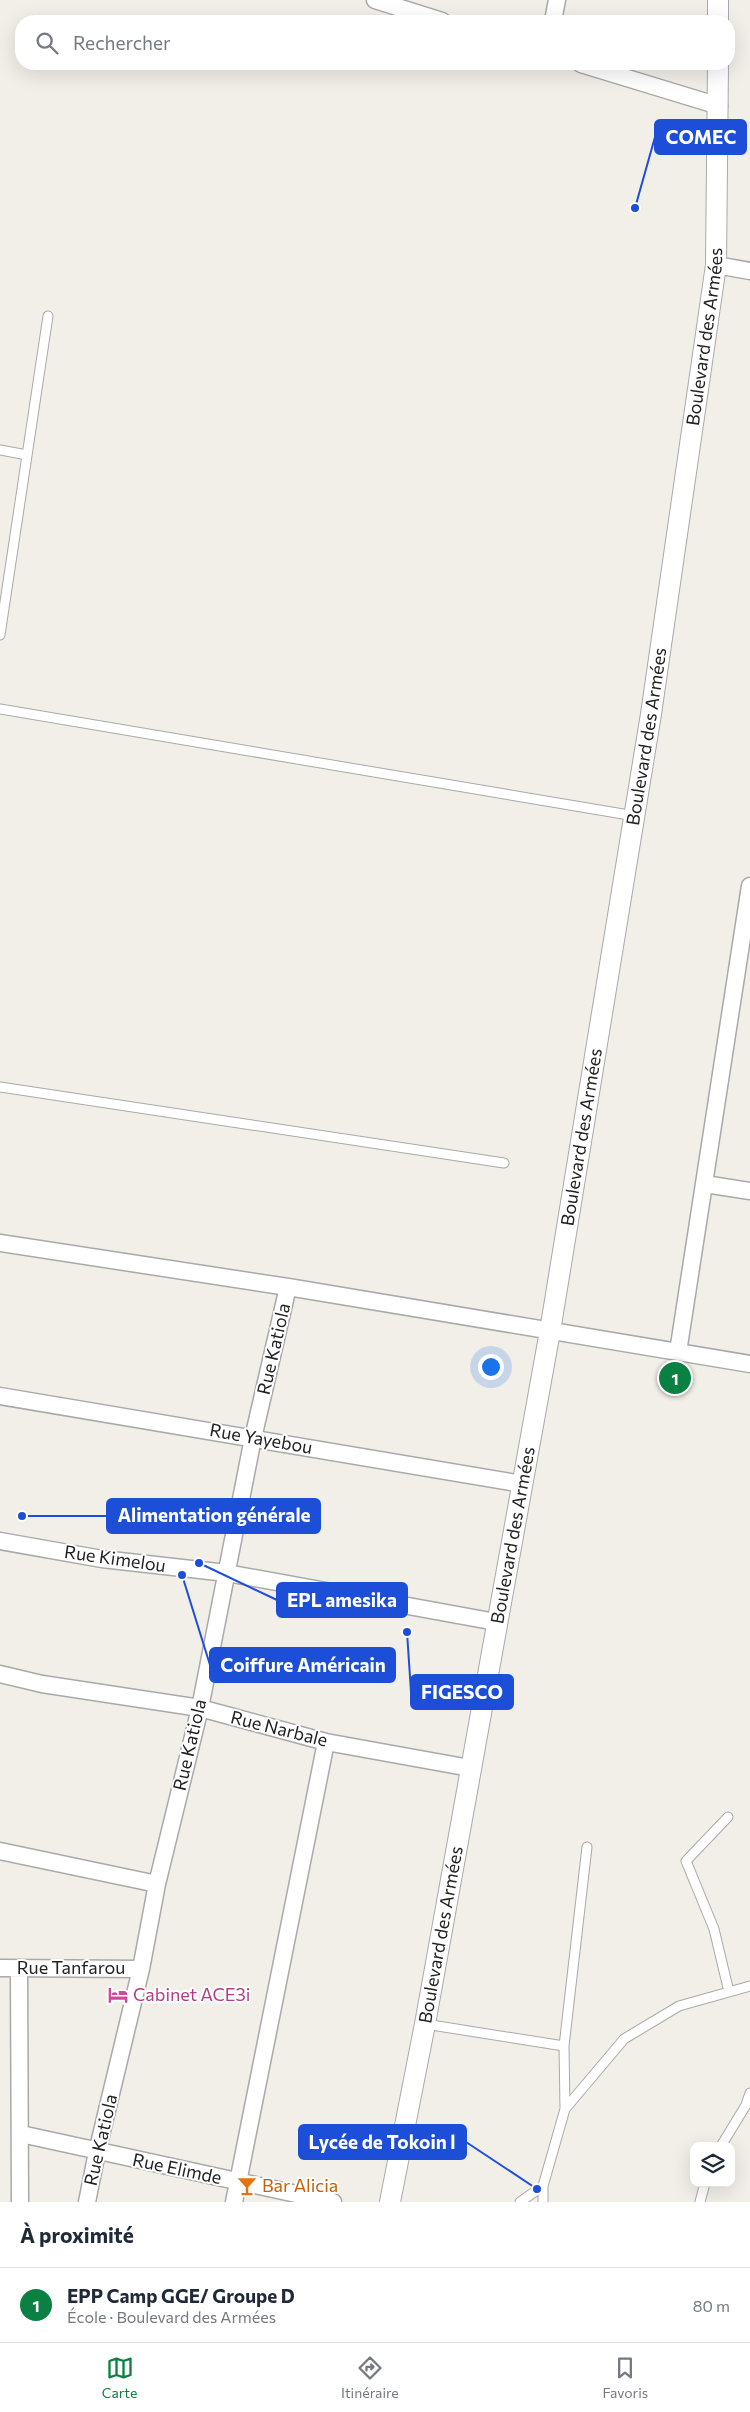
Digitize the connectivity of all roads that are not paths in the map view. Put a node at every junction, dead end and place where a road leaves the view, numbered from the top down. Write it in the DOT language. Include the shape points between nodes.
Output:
graph roads {
  1 [pos="375,0"];
  2 [pos="557,0"];
  3 [pos="718,0"];
  4 [pos="415,6"];
  5 [pos="431,15"];
  6 [pos="554,15"];
  7 [pos="718,15"];
  8 [pos="601,70"];
  9 [pos="718,70"];
  10 [pos="719,106"];
  11 [pos="716,265"];
  12 [pos="750,271"];
  13 [pos="48,316"];
  14 [pos="0,450"];
  15 [pos="27,455"];
  16 [pos="3,595"];
  17 [pos="0,636"];
  18 [pos="0,709"];
  19 [pos="635,816"];
  20 [pos="750,886"];
  21 [pos="0,1087"];
  22 [pos="504,1163"];
  23 [pos="705,1184"];
  24 [pos="750,1191"];
  25 [pos="0,1243"];
  26 [pos="288,1286"];
  27 [pos="550,1331"];
  28 [pos="678,1352"];
  29 [pos="750,1364"];
  30 [pos="0,1396"];
  31 [pos="253,1438"];
  32 [pos="522,1484"];
  33 [pos="0,1541"];
  34 [pos="228,1573"];
  35 [pos="496,1622"];
  36 [pos="0,1674"];
  37 [pos="200,1708"];
  38 [pos="326,1742"];
  39 [pos="470,1768"];
  40 [pos="728,1817"];
  41 [pos="587,1847"];
  42 [pos="0,1851"];
  43 [pos="157,1884"];
  44 [pos="0,1968"];
  45 [pos="19,1968"];
  46 [pos="141,1969"];
  47 [pos="750,1986"];
  48 [pos="729,1992"];
  49 [pos="425,2024"];
  50 [pos="564,2046"];
  51 [pos="750,2093"];
  52 [pos="565,2109"];
  53 [pos="21,2134"];
  54 [pos="723,2142"];
  55 [pos="97,2152"];
  56 [pos="238,2182"];
  57 [pos="543,2186"];
  58 [pos="704,2187"];
  59 [pos="20,2202"];
  60 [pos="87,2202"];
  61 [pos="234,2202"];
  62 [pos="333,2202"];
  63 [pos="390,2202"];
  64 [pos="520,2202"];
  65 [pos="543,2202"];
  66 [pos="700,2202"];
  1 -- 4 [label="street"];
  2 -- 6 [label="street"];
  3 -- 7 [label="street"];
  4 -- 5 [label="street"];
  8 -- 10 [label="street"];
  9 -- 10 [label="street, Boulevard des Armées"];
  10 -- 11 [label="street, Boulevard des Armées"];
  11 -- 12 [label="street"];
  11 -- 19 [label="street, Boulevard des Armées"];
  13 -- 15 [label="lane"];
  14 -- 15 [label="lane"];
  15 -- 16 [label="lane"];
  16 -- 17 [label="lane"];
  18 -- 19 [label="lane"];
  19 -- 27 [label="street, Boulevard des Armées"];
  20 -- 23 [label="street"];
  21 -- 22 [label="lane"];
  23 -- 24 [label="street"];
  23 -- 28 [label="street"];
  25 -- 26 [label="street"];
  26 -- 27 [label="street"];
  26 -- 31 [label="street, Rue Katiola"];
  27 -- 28 [label="street"];
  27 -- 32 [label="street, Boulevard des Armées"];
  28 -- 29 [label="street"];
  30 -- 31 [label="street, Rue Yayebou"];
  31 -- 32 [label="street, Rue Yayebou"];
  31 -- 34 [label="street, Rue Katiola"];
  32 -- 35 [label="street, Boulevard des Armées"];
  33 -- 34 [label="street, Rue Kimelou" via="102,1560"];
  34 -- 35 [label="street, Rue Kimelou"];
  34 -- 37 [label="street, Rue Katiola"];
  35 -- 39 [label="street, Boulevard des Armées"];
  36 -- 37 [label="street, Rue Narbale" via="42,1684"];
  37 -- 38 [label="street, Rue Narbale"];
  37 -- 43 [label="street, Rue Katiola"];
  38 -- 39 [label="street, Rue Narbale"];
  38 -- 56 [label="street"];
  39 -- 49 [label="street, Boulevard des Armées"];
  40 -- 48 [label="lane" via="686,1862 714,1929"];
  41 -- 50 [label="lane"];
  42 -- 43 [label="street"];
  43 -- 46 [label="street, Rue Katiola"];
  44 -- 45 [label="street, Rue Tanfarou"];
  45 -- 46 [label="street, Rue Tanfarou"];
  45 -- 53 [label="street"];
  46 -- 55 [label="street, Rue Katiola"];
  47 -- 48 [label="lane"];
  48 -- 52 [label="lane" via="679,2006 624,2039"];
  49 -- 50 [label="lane"];
  49 -- 63 [label="street, Boulevard des Armées"];
  50 -- 52 [label="lane"];
  51 -- 54 [label="lane"];
  52 -- 57 [label="lane"];
  53 -- 55 [label="street, Rue Elimde"];
  53 -- 59 [label="street"];
  55 -- 56 [label="street, Rue Elimde"];
  55 -- 60 [label="street, Rue Katiola"];
  56 -- 61 [label="street"];
  56 -- 62 [label="street, Rue Elimde"];
  57 -- 64 [label="lane"];
  57 -- 65 [label="lane"];
  58 -- 66 [label="lane"];
}
